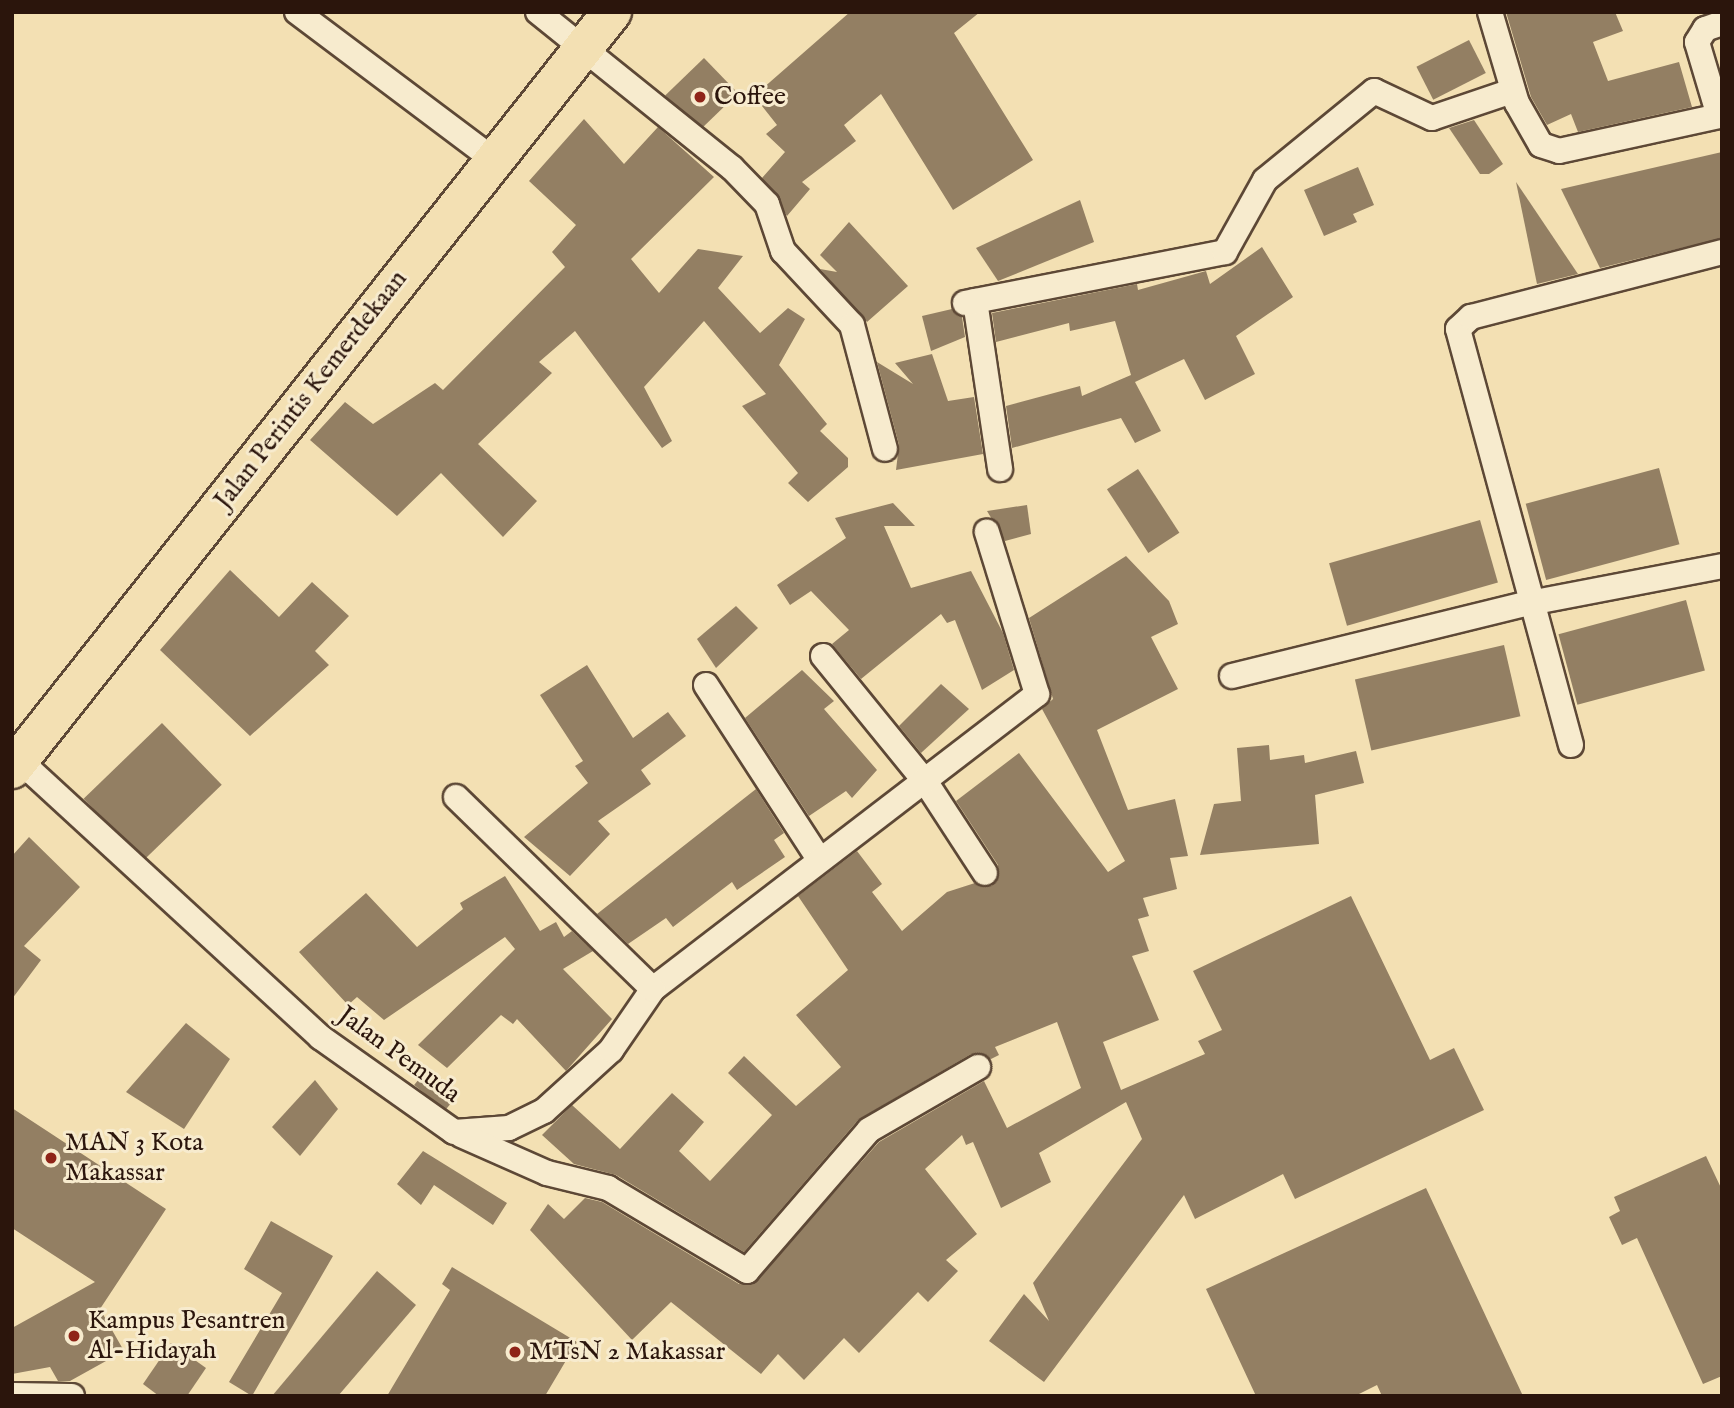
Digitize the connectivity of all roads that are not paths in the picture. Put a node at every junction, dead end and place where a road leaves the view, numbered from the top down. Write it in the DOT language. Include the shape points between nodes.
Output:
graph roads {
  1 [pos="297,12"];
  2 [pos="538,12"];
  3 [pos="612,12"];
  4 [pos="1490,12"];
  5 [pos="1722,23"];
  6 [pos="586,47"];
  7 [pos="1512,91"];
  8 [pos="493,159"];
  9 [pos="1722,252"];
  10 [pos="885,449"];
  11 [pos="1000,469"];
  12 [pos="987,532"];
  13 [pos="1722,566"];
  14 [pos="1530,603"];
  15 [pos="823,656"];
  16 [pos="1232,676"];
  17 [pos="706,685"];
  18 [pos="1571,745"];
  19 [pos="16,765"];
  20 [pos="927,784"];
  21 [pos="456,797"];
  22 [pos="819,859"];
  23 [pos="985,873"];
  24 [pos="653,989"];
  25 [pos="978,1067"];
  26 [pos="461,1135"];
  27 [pos="12,1395"];
  28 [pos="72,1396"];
  1 -- 8 [label="street"];
  2 -- 6 [label="street"];
  3 -- 6 [label="highway, Jalan Perintis Kemerdekaan"];
  4 -- 7 [label="street"];
  5 -- 7 [label="street" via="1704,29 1697,42 1720,108 1714,120 1559,151 1535,138"];
  6 -- 8 [label="highway, Jalan Perintis Kemerdekaan"];
  6 -- 10 [label="street" via="732,167 766,204 783,251 852,325"];
  7 -- 11 [label="street" via="1432,118 1374,91 1265,180 1225,252 970,302"];
  8 -- 19 [label="highway, Jalan Perintis Kemerdekaan"];
  9 -- 14 [label="street" via="1471,317 1460,326"];
  12 -- 20 [label="street, Jalan Pemuda" via="1037,694"];
  13 -- 14 [label="street"];
  14 -- 16 [label="street"];
  14 -- 18 [label="street"];
  15 -- 20 [label="street"];
  17 -- 22 [label="street"];
  19 -- 26 [label="street, Jalan Pemuda" via="320,1037"];
  20 -- 22 [label="street, Jalan Pemuda"];
  20 -- 23 [label="street"];
  21 -- 24 [label="street"];
  22 -- 24 [label="street, Jalan Pemuda"];
  24 -- 26 [label="street, Jalan Pemuda" via="611,1050 544,1111 509,1128"];
  25 -- 26 [label="street" via="869,1130 747,1271 607,1188 547,1173"];
  27 -- 28 [label="street"];
}
